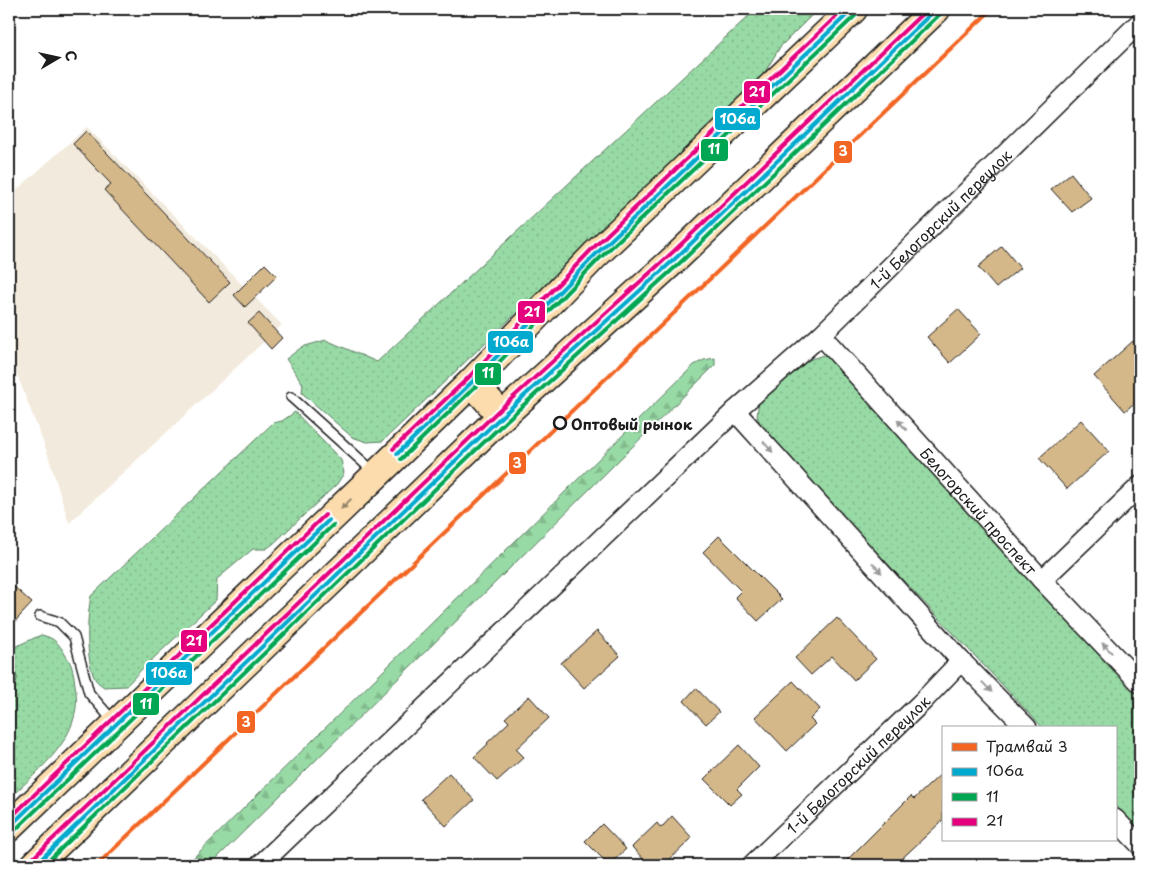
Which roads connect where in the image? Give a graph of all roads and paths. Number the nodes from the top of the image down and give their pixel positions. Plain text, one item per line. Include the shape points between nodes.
1 (853, 9) edge
2 (936, 9) edge
3 (1140, 22) edge
4 (822, 334) junction
5 (472, 382) junction
6 (291, 397) dead end
7 (735, 411) junction
8 (502, 416) junction
9 (377, 474) junction
10 (1140, 486) edge
11 (1042, 580) junction
12 (40, 616) dead end
13 (961, 661) junction
14 (1140, 683) edge
15 (116, 724) junction
16 (1024, 726) edge
17 (1116, 820) edge
18 (9, 826) edge
19 (1140, 845) edge
20 (35, 865) edge
21 (260, 865) edge
22 (752, 865) edge

1 - 5 main road via 596,255
2 - 8 main road via 678,256
3 - 4 street, 1-й Белогорский переулок
4 - 7 street, 1-й Белогорский переулок
11 -> 4 street, Белогорский проспект
5 - 8 main road
5 - 9 main road
6 - 9 lane
7 -> 13 street
7 - 21 street, 1-й Белогорский переулок
8 - 20 main road
9 -> 15 main road
10 - 11 street
14 -> 11 street, Белогорский проспект
12 - 15 lane via 59,622 74,638 88,693
13 -> 16 street
13 - 22 street, 1-й Белогорский переулок via 923,702
15 - 18 main road
17 - 19 street

